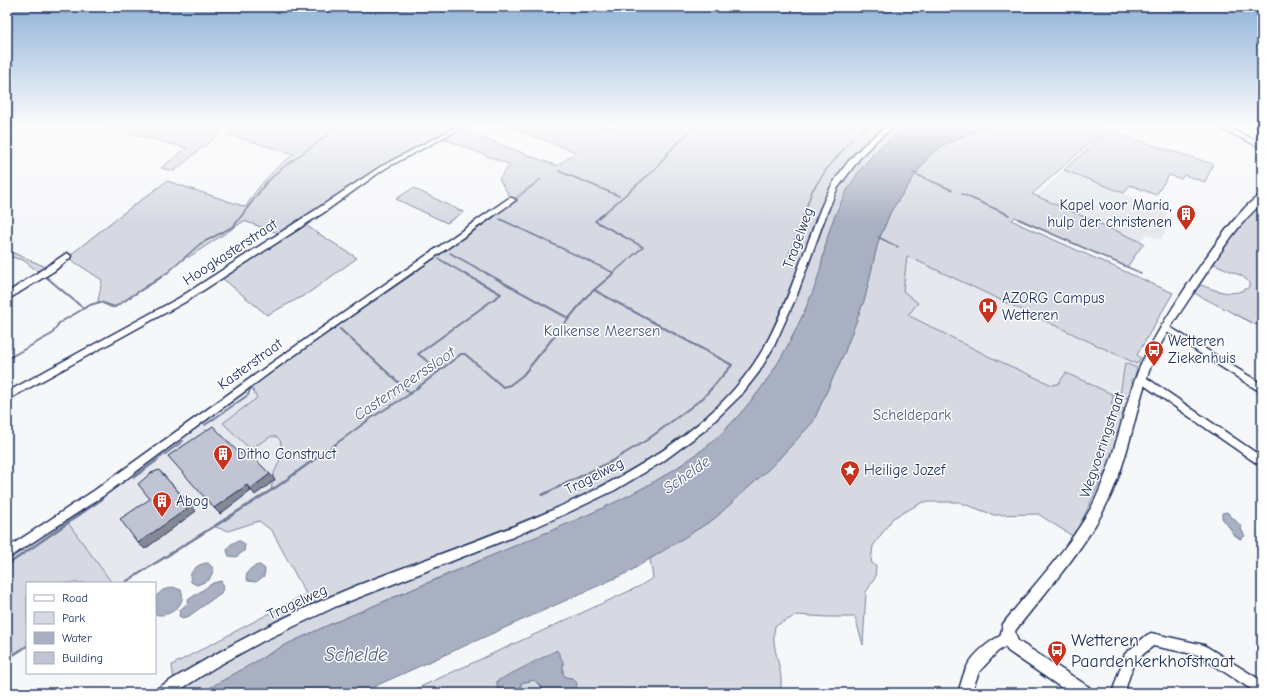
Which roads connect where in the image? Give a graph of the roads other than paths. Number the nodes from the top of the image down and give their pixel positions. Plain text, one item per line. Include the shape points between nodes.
1 (402, 158) edge
2 (855, 158) edge
3 (1262, 198) edge
4 (512, 200) dead end
5 (67, 256) dead end
6 (7, 297) edge
7 (1165, 327) junction
8 (1141, 378) junction
9 (1262, 389) edge
10 (7, 396) edge
11 (1262, 463) edge
12 (7, 554) edge
13 (1008, 638) junction
14 (1262, 688) edge
15 (163, 693) edge
16 (964, 693) edge
17 (1083, 693) edge
18 (1118, 693) edge

1 - 10 street, Hoogkasterstraat via 382,168 320,212 182,300
2 - 15 street, Tragelweg via 833,189 773,340 738,392 688,438 631,475 589,497 313,610 209,664
3 - 7 main road, Wegvoeringstraat via 1239,221
4 - 12 street, Kasterstraat via 281,360 99,493
5 - 6 street
7 - 8 main road, Wegvoeringstraat via 1156,341
7 - 9 street
8 - 11 street
8 - 13 main road, Wegvoeringstraat via 1120,452 1100,505 1090,524 1008,629
13 - 16 street via 998,642 971,672
13 - 17 main road via 1013,646
14 - 18 street via 1200,649 1151,639 1129,658

